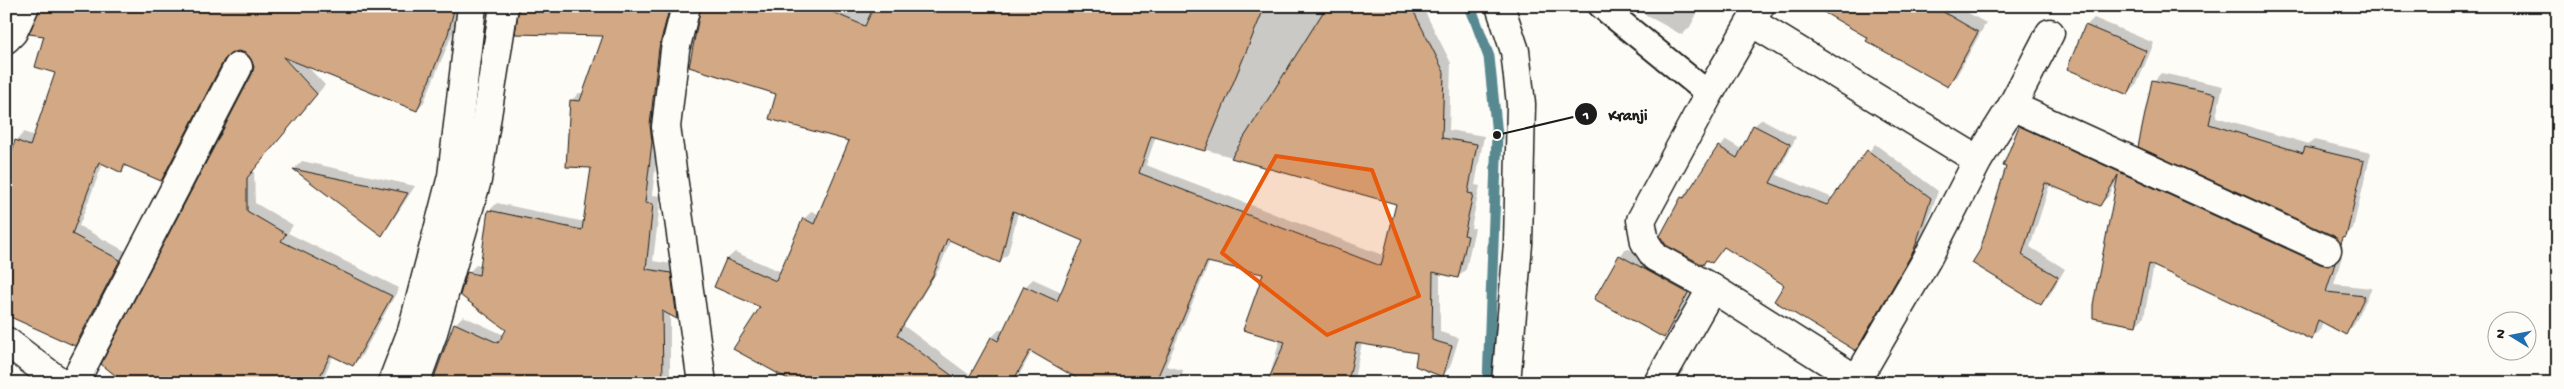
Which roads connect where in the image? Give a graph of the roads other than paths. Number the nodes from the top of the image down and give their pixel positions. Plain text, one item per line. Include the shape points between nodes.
1 (25, 6) edge
2 (472, 6) edge
3 (504, 6) edge
4 (686, 6) edge
5 (1500, 6) edge
6 (1601, 6) edge
7 (1756, 14) edge
8 (2050, 33) dead end
9 (6, 38) edge
10 (238, 67) dead end
11 (1709, 94) junction
12 (2012, 106) junction
13 (1978, 160) junction
14 (2327, 250) dead end
15 (1712, 288) junction
16 (6, 341) edge
17 (1858, 382) edge
18 (61, 383) edge
19 (74, 383) edge
20 (392, 383) edge
21 (415, 383) edge
22 (702, 383) edge
23 (1506, 383) edge
24 (1658, 383) edge

1 - 9 street via 13,32
2 - 20 street via 452,176 412,331
3 - 21 street via 477,180 432,336
4 - 22 street via 675,50 666,127
5 - 23 street via 1515,51 1521,104 1518,244
6 - 11 lane
7 - 11 street
7 - 13 street
8 - 12 street
10 - 19 street
11 - 15 street via 1641,220 1645,242 1655,257
12 - 13 street
12 - 14 street
13 - 17 street
15 - 17 street
15 - 24 street
16 - 18 street

